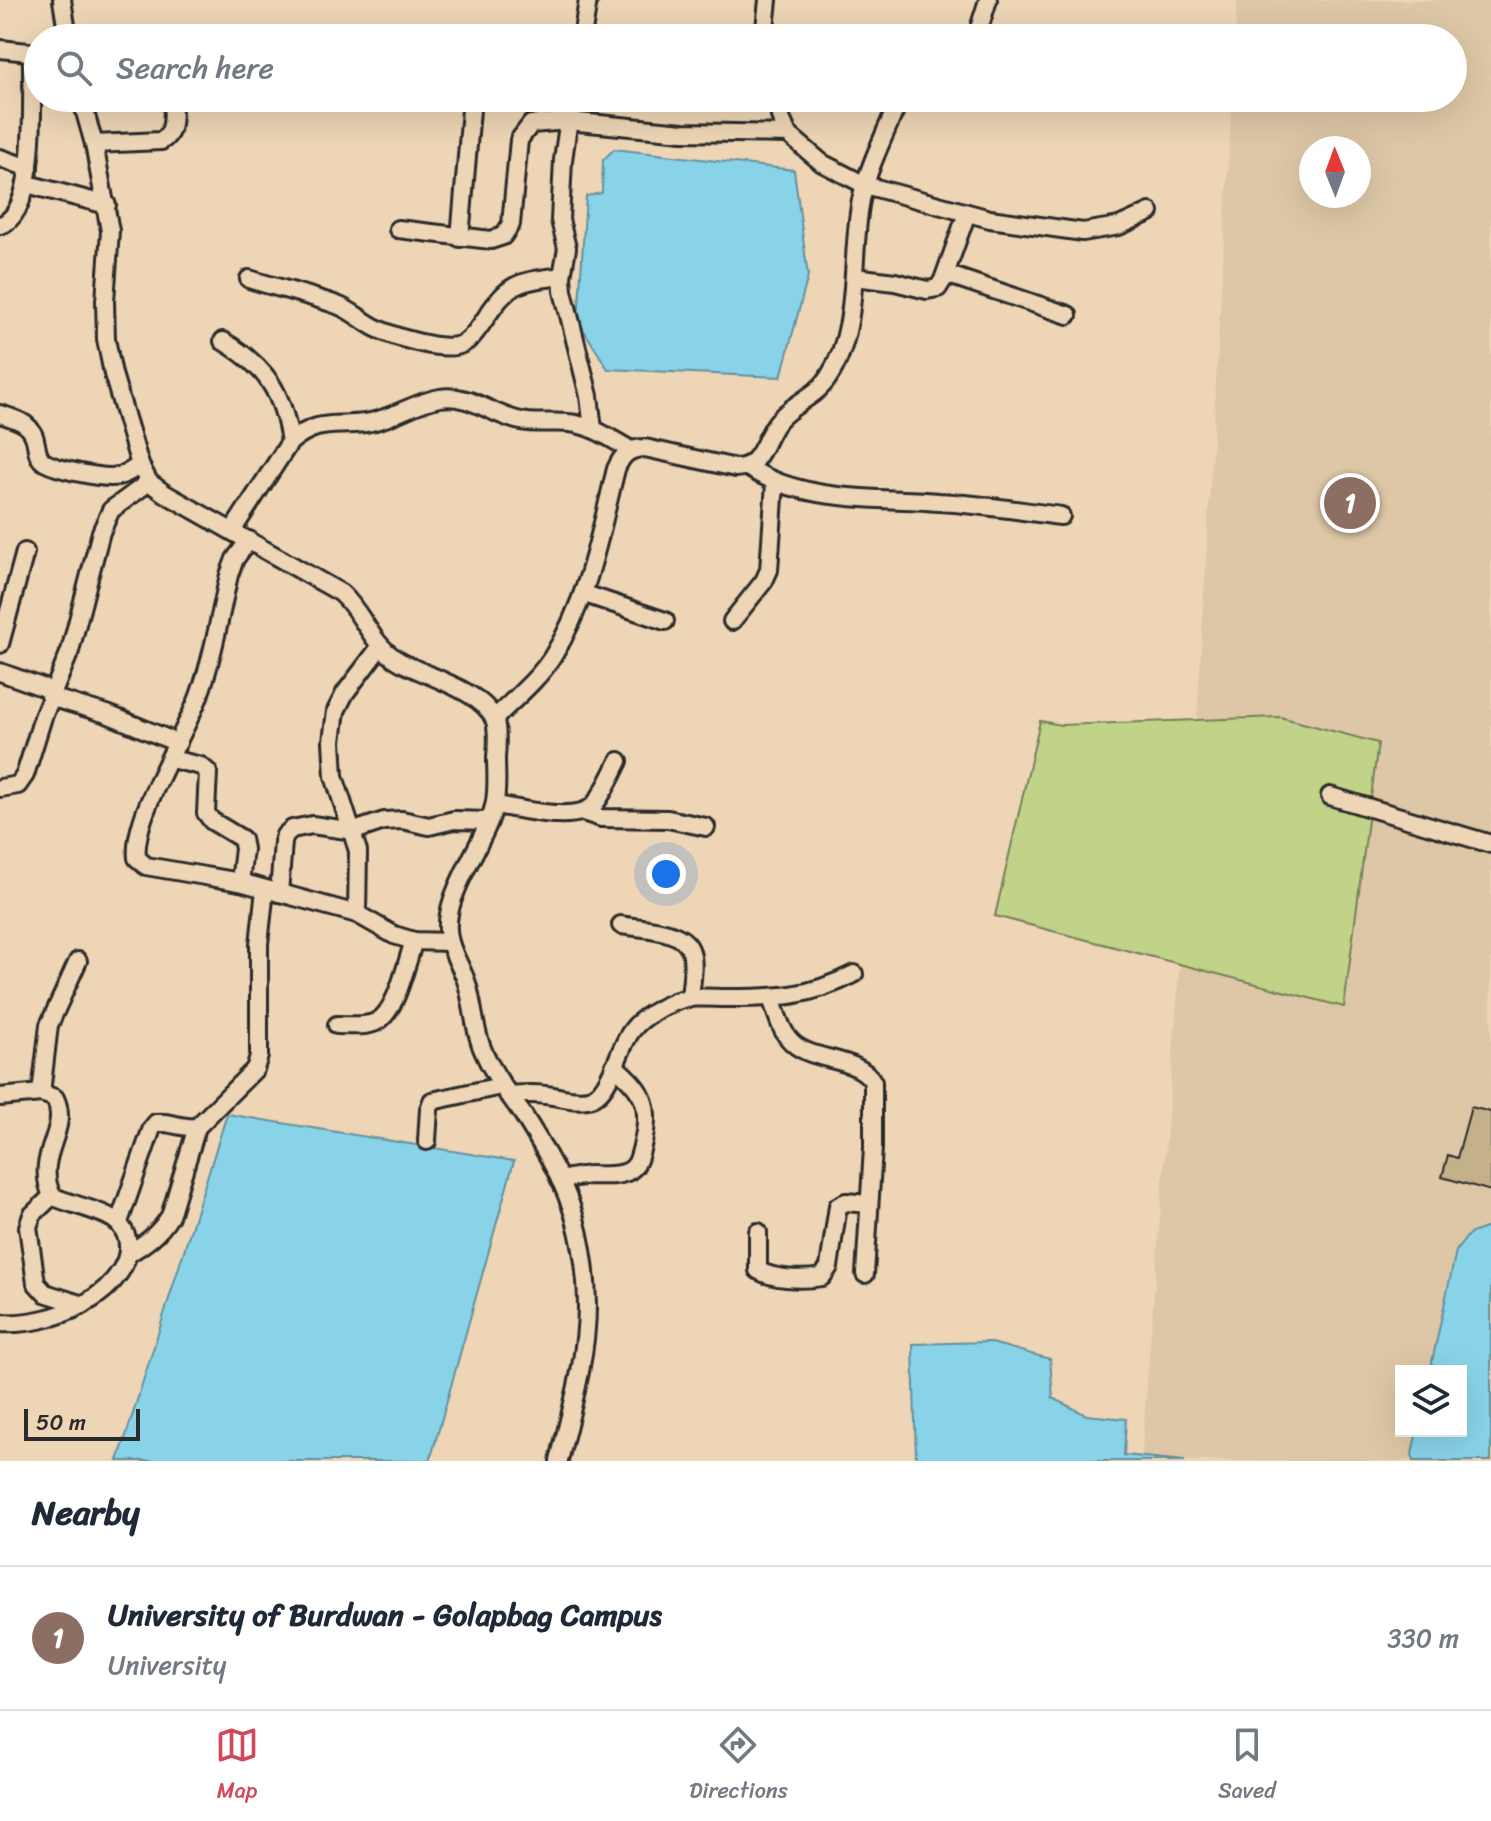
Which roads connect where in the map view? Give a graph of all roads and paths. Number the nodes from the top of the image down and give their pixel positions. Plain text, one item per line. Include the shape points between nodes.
1 (62, 0) edge
2 (588, 0) edge
3 (768, 0) edge
4 (988, 0) edge
5 (66, 24) edge
6 (584, 24) edge
7 (765, 24) edge
8 (980, 24) edge
9 (0, 49) edge
10 (24, 52) edge
11 (32, 112) edge
12 (85, 112) edge
13 (173, 112) edge
14 (471, 112) edge
15 (570, 112) edge
16 (781, 112) edge
17 (894, 112) edge
18 (568, 121) junction
19 (788, 134) junction
20 (94, 144) junction
21 (0, 158) edge
22 (28, 176) junction
23 (865, 185) junction
24 (107, 205) junction
25 (1150, 212) dead end
26 (967, 213) junction
27 (0, 225) edge
28 (398, 229) dead end
29 (460, 238) junction
30 (946, 274) junction
31 (562, 276) junction
32 (854, 277) junction
33 (249, 279) dead end
34 (1068, 315) dead end
35 (223, 341) dead end
36 (0, 414) edge
37 (593, 429) junction
38 (290, 442) junction
39 (631, 450) junction
40 (140, 465) junction
41 (747, 467) junction
42 (149, 482) junction
43 (775, 483) junction
44 (1061, 516) dead end
45 (232, 531) junction
46 (249, 540) junction
47 (25, 552) dead end
48 (585, 594) junction
49 (665, 621) dead end
50 (732, 621) dead end
51 (0, 644) edge
52 (380, 647) junction
53 (0, 672) edge
54 (51, 694) junction
55 (494, 719) junction
56 (178, 743) junction
57 (171, 759) junction
58 (619, 761) dead end
59 (0, 788) edge
60 (1330, 796) dead end
61 (583, 812) junction
62 (492, 813) junction
63 (706, 827) dead end
64 (354, 831) junction
65 (1491, 844) edge
66 (240, 882) junction
67 (272, 891) junction
68 (357, 914) junction
69 (621, 925) dead end
70 (414, 941) junction
71 (449, 942) junction
72 (78, 961) dead end
73 (854, 974) dead end
74 (690, 998) junction
75 (771, 998) junction
76 (337, 1025) dead end
77 (614, 1066) junction
78 (505, 1090) junction
79 (41, 1093) junction
80 (0, 1097) edge
81 (197, 1127) junction
82 (427, 1141) dead end
83 (560, 1180) junction
84 (52, 1196) junction
85 (869, 1204) junction
86 (119, 1222) junction
87 (758, 1232) dead end
88 (128, 1254) junction
89 (865, 1274) dead end
90 (84, 1305) junction
91 (0, 1323) edge
92 (559, 1461) edge

1 - 5 street
2 - 6 street
3 - 7 street
4 - 8 street
9 - 10 street
11 - 22 street
12 - 20 street
13 - 20 street via 172,130 161,141
14 - 29 street
15 - 18 street
16 - 19 street
17 - 23 street
18 - 19 street
18 - 29 street via 531,124 519,140 511,224 503,236
18 - 31 street via 560,220 567,255
19 - 23 street via 822,163
20 - 24 street
21 - 22 street
22 - 24 street
22 - 27 street via 14,217
23 - 26 street
23 - 32 street
24 - 40 street via 106,339
25 - 26 street via 1119,226 1083,232
26 - 30 street
28 - 29 street
30 - 32 street via 938,288 927,290
30 - 34 street
31 - 33 street via 509,288 473,337 443,347 376,328 334,304
31 - 37 street
32 - 41 street via 850,314 829,377 779,419
35 - 38 street via 277,391
36 - 40 street via 30,427 43,461 58,468 111,477
37 - 38 street via 524,422 451,397 364,424 319,424
37 - 39 street
38 - 45 street
39 - 41 street via 645,448
39 - 48 street via 616,469
40 - 42 street
41 - 43 street
42 - 45 street
42 - 54 street via 111,510 80,623
43 - 44 street via 824,494
43 - 50 street via 769,570
45 - 46 street
46 - 52 street via 341,593
46 - 56 street via 229,575 199,696
47 - 51 street
48 - 49 street
48 - 55 street via 553,656
52 - 55 street via 445,681 484,706
52 - 64 street via 336,711 334,776
53 - 54 street
54 - 56 street
54 - 59 street via 25,775 18,785
55 - 62 street
56 - 57 street
57 - 66 street via 208,772 206,813 242,839
57 - 66 street via 146,811 137,858 146,866
58 - 61 street via 594,804
60 - 65 street
61 - 62 street
61 - 63 street
62 - 64 street via 429,826 384,821
62 - 71 street via 455,893
64 - 67 street via 312,825 292,829 285,835
64 - 68 street
66 - 67 street
67 - 68 street
67 - 81 street via 259,944 255,1069
68 - 70 street
69 - 74 street via 687,942 692,954
70 - 71 street
70 - 76 street via 384,1017 373,1024
71 - 78 street via 463,968 484,1054
72 - 79 street via 49,1025
73 - 75 street via 828,987
74 - 75 street
74 - 77 street via 673,1002 634,1026
75 - 85 street via 795,1045 859,1068 873,1082
77 - 78 street via 603,1089 591,1099
77 - 83 street via 632,1080 647,1106 638,1163 614,1176
78 - 82 street via 432,1101
78 - 83 street
79 - 80 street
79 - 84 street via 55,1098 61,1111 46,1163
81 - 86 street via 156,1123
81 - 88 street via 170,1216 149,1242
83 - 92 street via 576,1226 587,1304 585,1344
84 - 86 street
84 - 90 street via 32,1215 28,1227 36,1283 45,1293
85 - 87 street via 838,1206 829,1267 822,1277 765,1275 758,1270
85 - 89 street
86 - 88 street
88 - 90 street via 114,1281
90 - 91 street via 46,1318

